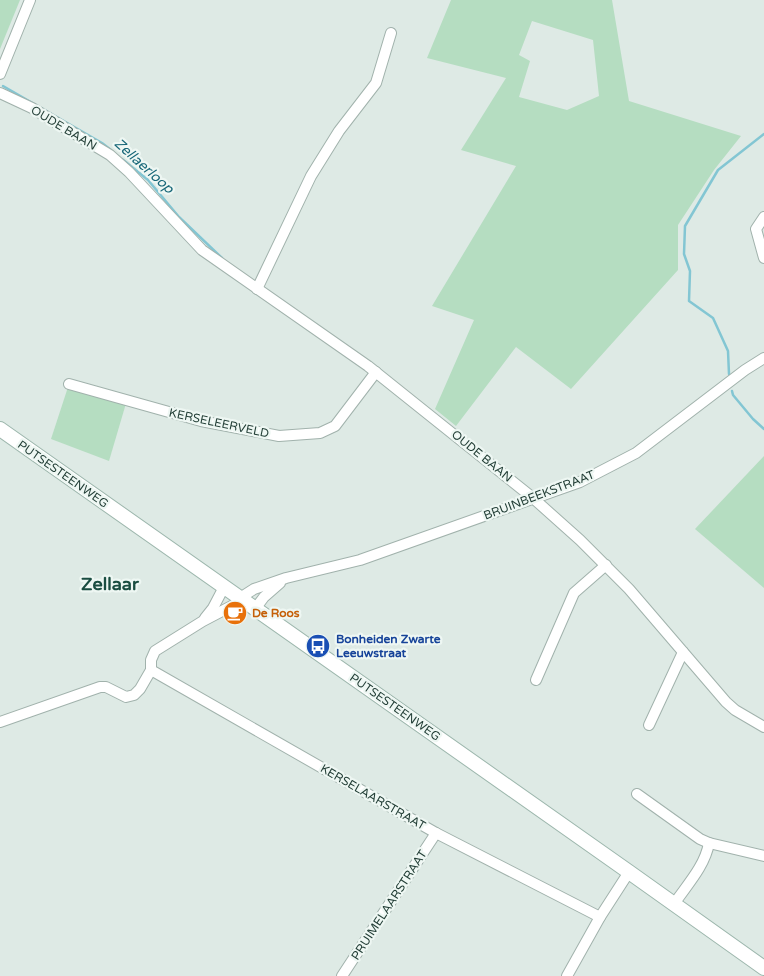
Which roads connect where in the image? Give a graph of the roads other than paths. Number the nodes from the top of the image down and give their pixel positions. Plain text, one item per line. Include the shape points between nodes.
1 (30, 0) edge
2 (391, 33) dead end
3 (0, 74) edge
4 (0, 92) edge
5 (764, 217) edge
6 (764, 258) edge
7 (257, 289) junction
8 (764, 358) edge
9 (376, 372) junction
10 (69, 384) dead end
11 (0, 430) edge
12 (533, 498) junction
13 (606, 564) junction
14 (286, 578) junction
15 (224, 587) junction
16 (241, 599) junction
17 (255, 609) junction
18 (202, 621) junction
19 (683, 652) junction
20 (151, 670) junction
21 (536, 680) dead end
22 (0, 722) edge
23 (649, 725) dead end
24 (764, 727) edge
25 (637, 794) dead end
26 (436, 833) junction
27 (709, 843) junction
28 (764, 856) edge
29 (629, 872) junction
30 (674, 904) junction
31 (600, 917) junction
32 (764, 968) edge
33 (342, 976) edge
34 (567, 976) edge

1 - 3 street
2 - 7 street via 376,83 339,131 311,176
4 - 7 street, OUDE BAAN via 110,155 202,250
5 - 6 street via 756,229
7 - 9 street, OUDE BAAN
8 - 12 street, BRUINBEEKSTRAAT via 636,453 580,482
9 - 10 street, KERSELEERVELD via 335,426 320,433 279,436 201,420
9 - 12 street, OUDE BAAN
11 - 15 main road, PUTSESTEENWEG
12 - 13 street, OUDE BAAN
12 - 14 street, BRUINBEEKSTRAAT via 360,560
13 - 19 street, OUDE BAAN
13 - 21 street via 574,594
14 - 16 street, BRUINBEEKSTRAAT via 254,589
14 - 17 street, BRUINBEEKSTRAAT
15 - 16 main road, PUTSESTEENWEG
15 - 18 street
16 - 17 main road, PUTSESTEENWEG
16 - 18 street, BRUINBEEKSTRAAT
17 - 29 main road, PUTSESTEENWEG
18 - 20 street via 156,651 151,660
19 - 23 street
19 - 24 street, OUDE BAAN via 726,702
20 - 22 street via 134,695 126,696 100,687
20 - 26 street, KERSELAARSTRAAT
25 - 27 street
26 - 31 street, KERSELAARSTRAAT
26 - 33 street, PRUIMELAARSTRAAT
27 - 28 street
27 - 30 street via 700,867
29 - 30 main road, PUTSESTEENWEG
29 - 31 street
30 - 32 main road, PUTSESTEENWEG
31 - 34 street

